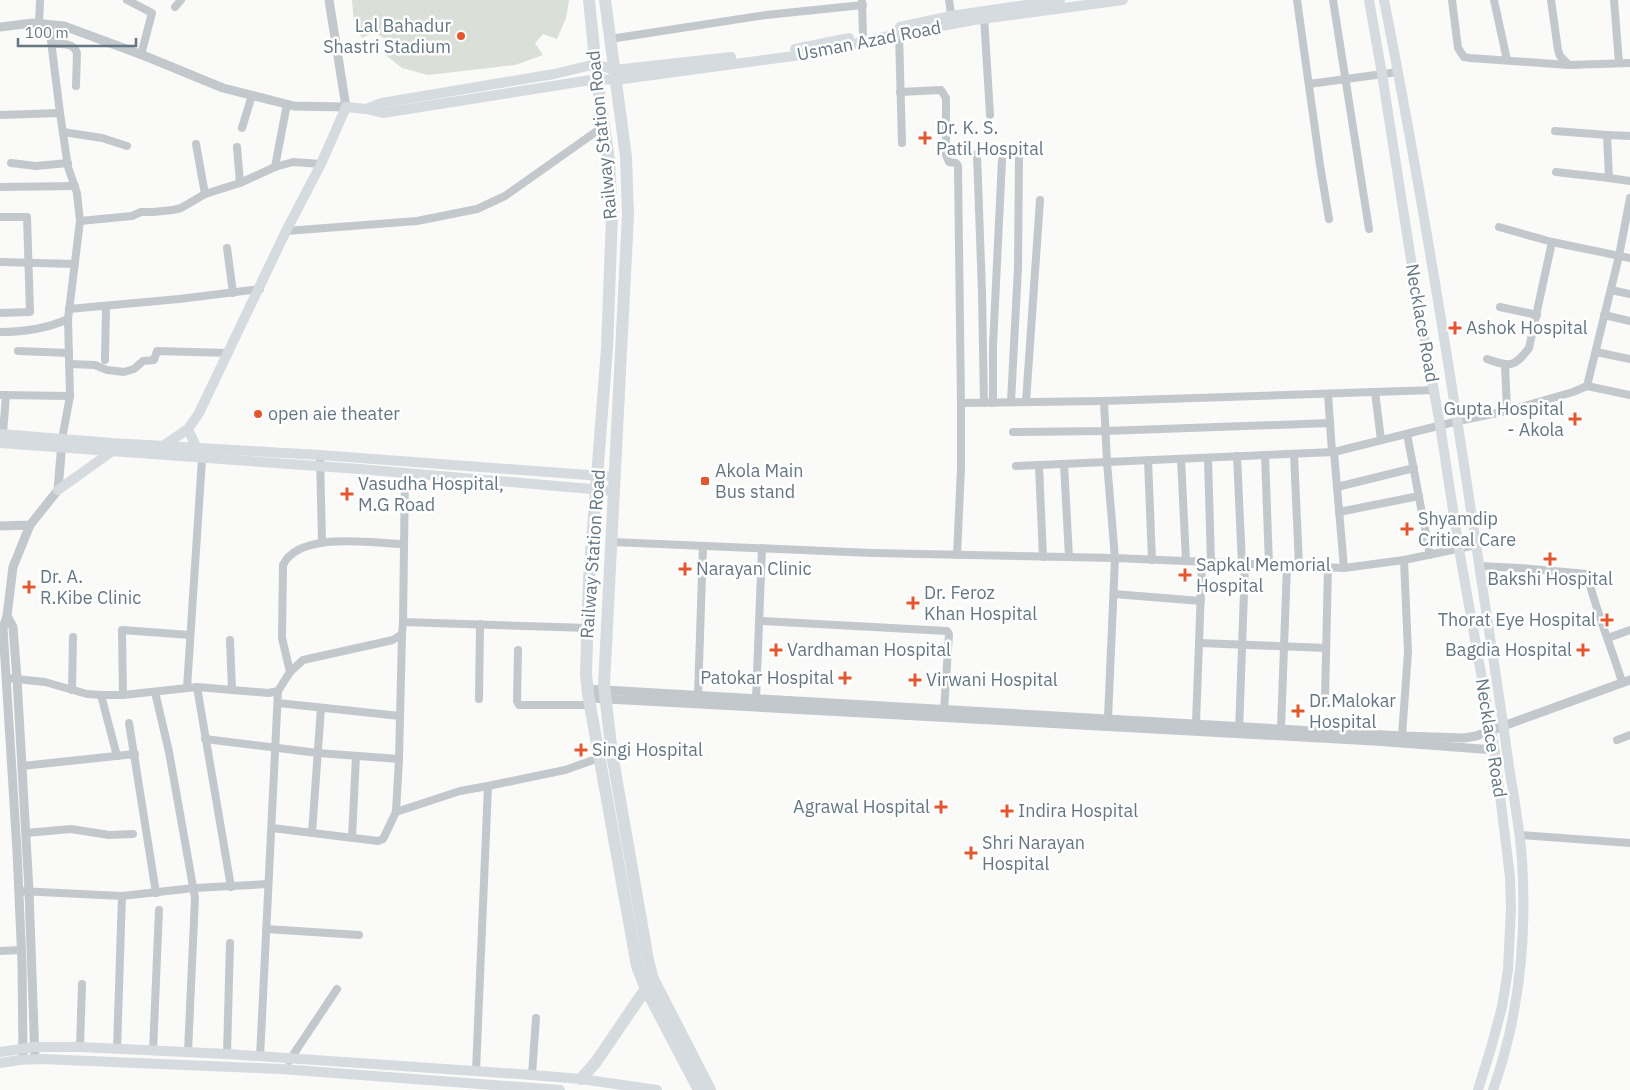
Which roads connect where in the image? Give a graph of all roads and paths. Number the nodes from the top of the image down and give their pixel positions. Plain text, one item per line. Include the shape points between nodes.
1 (40, 0) edge
2 (127, 0) edge
3 (181, 0) edge
4 (329, 0) edge
5 (588, 0) edge
6 (605, 0) edge
7 (949, 0) edge
8 (1060, 0) edge
9 (1123, 0) edge
10 (1297, 0) edge
11 (1333, 0) edge
12 (1369, 0) edge
13 (1384, 0) edge
14 (1452, 0) edge
15 (1494, 0) edge
16 (1551, 0) edge
17 (1614, 0) edge
18 (862, 2) edge
19 (175, 7) dead end
20 (984, 15) junction
21 (952, 20) junction
22 (38, 24) junction
23 (50, 25) junction
24 (0, 27) edge
25 (898, 34) junction
26 (863, 35) junction
27 (610, 39) junction
28 (52, 44) junction
29 (140, 55) junction
30 (1507, 60) junction
31 (1619, 63) junction
32 (1630, 63) edge
33 (596, 64) junction
34 (1569, 65) junction
35 (1398, 72) junction
36 (1382, 74) junction
37 (615, 75) junction
38 (597, 79) junction
39 (1344, 80) junction
40 (1309, 84) junction
41 (76, 86) dead end
42 (496, 90) junction
43 (900, 92) junction
44 (252, 95) junction
45 (287, 104) junction
46 (346, 107) junction
47 (60, 113) junction
48 (0, 115) edge
49 (990, 115) dead end
50 (604, 126) junction
51 (242, 128) dead end
52 (1555, 131) dead end
53 (63, 132) junction
54 (1607, 134) junction
55 (1630, 136) edge
56 (902, 142) dead end
57 (196, 144) dead end
58 (127, 146) dead end
59 (237, 147) dead end
60 (977, 154) dead end
61 (1019, 157) dead end
62 (1002, 160) dead end
63 (11, 163) dead end
64 (68, 163) junction
65 (321, 164) junction
66 (275, 167) junction
67 (1556, 172) dead end
68 (1609, 178) junction
69 (1630, 181) edge
70 (240, 183) junction
71 (75, 186) junction
72 (0, 187) edge
73 (205, 194) junction
74 (1630, 198) edge
75 (1040, 200) dead end
76 (0, 217) edge
77 (1329, 219) dead end
78 (80, 221) junction
79 (1499, 227) dead end
80 (1369, 229) dead end
81 (286, 231) junction
82 (1552, 242) junction
83 (227, 248) dead end
84 (1619, 256) junction
85 (1630, 258) edge
86 (0, 262) edge
87 (27, 262) junction
88 (75, 264) junction
89 (260, 289) junction
90 (1611, 290) junction
91 (233, 293) junction
92 (1630, 294) edge
93 (106, 306) junction
94 (1500, 307) dead end
95 (69, 309) junction
96 (0, 313) edge
97 (1537, 315) junction
98 (1604, 315) junction
99 (68, 319) junction
100 (1630, 321) edge
101 (0, 332) edge
102 (18, 351) dead end
103 (1596, 352) junction
104 (69, 353) junction
105 (228, 353) junction
106 (1487, 359) dead end
107 (105, 360) dead end
108 (1630, 360) edge
109 (69, 364) junction
110 (1504, 365) junction
111 (1587, 386) junction
112 (1434, 390) junction
113 (1375, 392) junction
114 (1328, 394) junction
115 (3, 395) edge
116 (1630, 395) edge
117 (70, 396) junction
118 (1104, 401) junction
119 (1011, 402) junction
120 (1026, 402) junction
121 (960, 403) junction
122 (984, 403) junction
123 (993, 403) junction
124 (1507, 411) junction
125 (1458, 421) junction
126 (1330, 423) junction
127 (1440, 425) junction
128 (188, 429) junction
129 (1106, 431) junction
130 (1013, 432) dead end
131 (1407, 434) junction
132 (1, 437) edge
133 (1381, 440) junction
134 (62, 444) junction
135 (162, 447) junction
136 (197, 449) junction
137 (112, 452) junction
138 (1333, 452) junction
139 (151, 454) junction
140 (1294, 454) junction
141 (320, 455) junction
142 (1265, 455) junction
143 (1237, 456) junction
144 (1208, 458) junction
145 (202, 459) junction
146 (1181, 459) junction
147 (1148, 460) junction
148 (1107, 462) junction
149 (1064, 464) junction
150 (1038, 465) junction
151 (1016, 466) dead end
152 (320, 467) junction
153 (1414, 468) junction
154 (405, 473) junction
155 (597, 476) junction
156 (615, 477) junction
157 (1337, 487) junction
158 (58, 490) junction
159 (596, 490) junction
160 (614, 491) junction
161 (1419, 496) junction
162 (1339, 512) junction
163 (30, 525) junction
164 (0, 526) edge
165 (322, 542) junction
166 (612, 542) junction
167 (403, 544) junction
168 (1476, 545) junction
169 (702, 546) junction
170 (762, 548) junction
171 (1459, 549) junction
172 (957, 555) junction
173 (1430, 555) junction
174 (1043, 557) junction
175 (1069, 557) junction
176 (1116, 558) junction
177 (1152, 560) junction
178 (1404, 560) junction
179 (1186, 562) junction
180 (1202, 562) junction
181 (1211, 563) junction
182 (1244, 564) junction
183 (1269, 565) junction
184 (1288, 565) junction
185 (1299, 566) junction
186 (1479, 566) junction
187 (1328, 567) junction
188 (1344, 568) junction
189 (1114, 594) junction
190 (1200, 601) junction
191 (7, 616) junction
192 (760, 621) junction
193 (404, 622) junction
194 (480, 624) junction
195 (588, 628) junction
196 (1630, 630) edge
197 (402, 634) junction
198 (190, 635) junction
199 (73, 637) dead end
200 (1608, 638) junction
201 (230, 640) dead end
202 (1199, 643) junction
203 (1242, 644) junction
204 (1284, 646) junction
205 (1326, 648) junction
206 (518, 650) dead end
207 (3, 655) edge
208 (290, 672) junction
209 (12, 678) junction
210 (1626, 681) edge
211 (197, 687) junction
212 (187, 688) junction
213 (72, 690) junction
214 (232, 690) junction
215 (278, 691) junction
216 (155, 692) junction
217 (605, 694) junction
218 (101, 695) junction
219 (123, 695) junction
220 (698, 695) junction
221 (589, 697) junction
222 (1325, 698) dead end
223 (479, 699) dead end
224 (756, 699) junction
225 (278, 703) junction
226 (321, 708) junction
227 (944, 710) junction
228 (400, 716) junction
229 (1108, 718) junction
230 (130, 722) dead end
231 (1196, 724) junction
232 (1504, 726) junction
233 (1281, 728) junction
234 (1239, 730) junction
235 (1491, 730) junction
236 (10, 731) junction
237 (20, 731) junction
238 (1630, 735) edge
239 (1402, 736) junction
240 (205, 739) junction
241 (1616, 740) dead end
242 (276, 747) junction
243 (1494, 750) junction
244 (318, 753) junction
245 (135, 754) junction
246 (117, 756) junction
247 (356, 756) junction
248 (599, 758) junction
249 (399, 759) junction
250 (22, 766) junction
251 (488, 786) junction
252 (396, 812) junction
253 (272, 828) junction
254 (26, 833) junction
255 (312, 833) junction
256 (133, 834) dead end
257 (1519, 836) junction
258 (352, 838) junction
259 (1630, 843) edge
260 (1521, 851) junction
261 (1507, 852) junction
262 (268, 884) junction
263 (231, 887) junction
264 (194, 888) junction
265 (19, 891) junction
266 (29, 891) junction
267 (156, 893) junction
268 (122, 896) junction
269 (159, 910) dead end
270 (266, 929) junction
271 (359, 935) dead end
272 (230, 943) dead end
273 (21, 950) junction
274 (0, 951) edge
275 (1508, 970) junction
276 (1520, 970) junction
277 (82, 984) dead end
278 (650, 984) junction
279 (337, 989) dead end
280 (536, 1018) dead end
281 (34, 1047) junction
282 (80, 1047) junction
283 (22, 1048) junction
284 (117, 1049) junction
285 (153, 1051) junction
286 (0, 1052) edge
287 (188, 1052) junction
288 (227, 1054) junction
289 (260, 1056) junction
290 (35, 1059) junction
291 (290, 1059) junction
292 (24, 1060) junction
293 (0, 1063) edge
294 (285, 1070) junction
295 (476, 1071) junction
296 (532, 1075) junction
297 (581, 1080) junction
298 (560, 1090) edge
299 (657, 1090) edge
300 (699, 1090) edge
301 (710, 1090) edge
302 (1478, 1090) edge
303 (1493, 1090) edge

1 - 22 street
2 - 29 street via 152,13
3 - 19 street
4 - 46 street
5 - 33 highway, Railway Station Road
6 - 27 highway, Railway Station Road
7 - 21 street
8 - 20 main road, Usman Azad Road
9 - 20 main road, Usman Azad Road
10 - 40 street
11 - 39 street
12 - 36 main road, Necklace Road
13 - 35 main road, Necklace Road
14 - 30 street via 1460,53 1470,58
15 - 30 street
16 - 34 street via 1558,50
17 - 31 street
18 - 26 street
18 - 27 street
20 - 21 main road, Usman Azad Road
20 - 49 street
21 - 25 main road, Usman Azad Road
21 - 26 main road, Usman Azad Road
22 - 23 street
22 - 24 street
23 - 28 street
23 - 29 street via 64,26
25 - 37 main road, Usman Azad Road via 808,54
25 - 43 street
26 - 37 main road, Usman Azad Road via 805,48
27 - 37 highway, Railway Station Road
28 - 41 street via 70,45 76,49
28 - 47 street
29 - 44 street via 223,88
30 - 34 street
31 - 32 street
31 - 34 street
33 - 37 main road
33 - 38 highway, Railway Station Road
33 - 42 main road
35 - 36 street
35 - 125 main road, Necklace Road
36 - 39 street
36 - 112 main road, Necklace Road
37 - 38 main road
37 - 156 highway, Railway Station Road via 626,158 628,215
38 - 42 main road
38 - 50 highway, Railway Station Road
39 - 40 street
39 - 80 street
40 - 77 street
42 - 46 main road via 384,113
43 - 56 street
43 - 121 street via 941,90 946,98 946,155 949,162 958,166
44 - 45 street
44 - 51 street
45 - 46 street
45 - 66 street
46 - 65 main road
47 - 48 street
47 - 53 street
50 - 81 street via 505,196 477,210 417,221
50 - 155 highway, Railway Station Road via 612,216
52 - 54 street
53 - 58 street
53 - 64 street
54 - 55 street
54 - 68 street
57 - 73 street
59 - 70 street
60 - 122 street
61 - 119 street via 1018,266
62 - 123 street
63 - 64 street via 36,166
64 - 71 street
65 - 66 street via 293,162
65 - 81 main road
66 - 70 street
67 - 68 street
68 - 69 street
70 - 73 street
71 - 72 street
71 - 78 street
73 - 78 street via 173,210
74 - 84 street
75 - 120 street
76 - 87 street via 27,217
78 - 88 street
79 - 82 street
81 - 89 main road
82 - 84 street
82 - 97 street
83 - 91 street
84 - 85 street
84 - 90 street
86 - 87 street
87 - 88 street
87 - 96 street via 30,312
88 - 95 street
89 - 91 street
89 - 105 main road
90 - 92 street
90 - 98 street
91 - 93 street
93 - 95 street
93 - 107 street
94 - 97 street
95 - 99 street
97 - 110 street via 1529,348 1519,362
98 - 100 street
98 - 103 street
99 - 101 street via 27,332
99 - 104 street
102 - 104 street
103 - 108 street
103 - 111 street
104 - 109 street
105 - 109 street via 157,351 154,360 139,363 134,369 124,372 94,365
105 - 128 main road via 199,414
106 - 110 street
109 - 117 street
110 - 124 street
111 - 116 street
111 - 124 street
112 - 113 street
112 - 127 main road, Necklace Road
113 - 114 street
113 - 133 street
114 - 118 street
114 - 126 street
115 - 117 street
115 - 132 street
117 - 134 street
118 - 120 street
118 - 129 street
119 - 120 street
119 - 123 street
121 - 122 street
121 - 172 street
122 - 123 street
124 - 125 street
125 - 127 street
125 - 168 main road, Necklace Road
126 - 129 street
126 - 138 street
127 - 131 street
127 - 171 main road, Necklace Road
128 - 135 main road
128 - 136 main road
129 - 130 street
129 - 148 street
131 - 133 street
131 - 153 street
132 - 134 main road
133 - 138 street
134 - 135 main road
134 - 137 main road
134 - 158 street
135 - 136 main road
135 - 139 main road
136 - 141 main road
136 - 145 main road
137 - 139 main road
137 - 158 main road
138 - 140 street
138 - 157 street
139 - 145 main road
140 - 142 street
140 - 185 street
141 - 152 street
141 - 155 main road
142 - 143 street
142 - 183 street
143 - 144 street
143 - 182 street
144 - 146 street
144 - 181 street
145 - 152 main road
145 - 198 street
146 - 147 street
146 - 179 street
147 - 148 street
147 - 177 street
148 - 149 street
148 - 176 street
149 - 150 street
149 - 175 street
150 - 151 street
150 - 174 street
152 - 154 main road
152 - 165 street
153 - 157 street
153 - 161 street
154 - 159 main road
154 - 167 street
155 - 156 main road
155 - 159 highway, Railway Station Road
156 - 160 highway, Railway Station Road
157 - 162 street
158 - 163 street
159 - 160 main road
159 - 195 highway, Railway Station Road
160 - 166 highway, Railway Station Road
161 - 162 street
161 - 173 street
162 - 188 street
163 - 164 street
163 - 191 street via 13,567
165 - 167 street
165 - 208 street via 305,546 282,565 282,638
166 - 169 street
166 - 217 highway, Railway Station Road
167 - 193 street
168 - 171 street
168 - 186 main road, Necklace Road
169 - 170 street
169 - 220 street
170 - 172 street
170 - 192 street
171 - 173 street
171 - 235 main road, Necklace Road
172 - 174 street
173 - 178 street
174 - 175 street
175 - 176 street
176 - 177 street
176 - 189 street
177 - 179 street
178 - 188 street
178 - 239 street via 1408,652
179 - 180 street
180 - 181 street
180 - 190 street
181 - 182 street
182 - 183 street
182 - 203 street
183 - 184 street
184 - 185 street
184 - 204 street
185 - 187 street
186 - 200 street via 1587,574
186 - 232 main road, Necklace Road
187 - 188 street
187 - 205 street
189 - 190 street
189 - 229 street
190 - 202 street
191 - 207 street
191 - 209 street via 13,627
192 - 224 street
192 - 227 street via 947,630
193 - 194 street
193 - 197 street
194 - 195 street
194 - 223 street
195 - 221 highway, Railway Station Road via 586,673
196 - 200 street
197 - 208 street via 393,640 303,660
197 - 228 street
198 - 212 street
198 - 219 street via 122,630
199 - 213 street
200 - 210 street
201 - 214 street
202 - 203 street
202 - 231 street
203 - 204 street
203 - 234 street
204 - 205 street
204 - 233 street
205 - 222 street
206 - 221 street via 519,704
207 - 209 street
208 - 215 street
209 - 213 street via 45,682
209 - 236 street
209 - 237 street
210 - 232 street
211 - 212 street
211 - 214 street
211 - 240 street
212 - 216 street
213 - 218 street
214 - 215 street
215 - 225 street
216 - 219 street
216 - 264 street
217 - 220 street
217 - 221 street
217 - 234 street
217 - 278 highway, Railway Station Road
218 - 219 street
218 - 246 street
220 - 224 street
221 - 248 highway, Railway Station Road
224 - 227 street
225 - 226 street
225 - 242 street
226 - 228 street
226 - 244 street
227 - 229 street
228 - 249 street
229 - 231 street
230 - 245 street
231 - 234 street
232 - 235 street
232 - 257 main road, Necklace Road
233 - 234 street
233 - 239 street
234 - 243 street
235 - 239 street via 1464,738
235 - 243 main road, Necklace Road
236 - 237 street
236 - 265 street
237 - 250 street
238 - 241 street
240 - 242 street
240 - 263 street
242 - 244 street
242 - 253 street
243 - 261 main road, Necklace Road
244 - 247 street
244 - 255 street
245 - 246 street
245 - 267 street
246 - 250 street
247 - 249 street
247 - 258 street
248 - 251 street via 565,770
248 - 278 highway, Railway Station Road via 637,966
249 - 252 street
250 - 254 street
251 - 252 street via 460,791
251 - 295 street
252 - 258 street via 382,840
253 - 255 street
253 - 262 street
254 - 256 street via 71,829 104,835
254 - 266 street
255 - 258 street
257 - 259 street
257 - 260 main road, Necklace Road
260 - 261 main road
260 - 276 main road, Necklace Road via 1524,914
261 - 275 main road, Necklace Road via 1511,908
262 - 263 street
262 - 270 street
263 - 264 street
264 - 267 street
264 - 287 street
265 - 266 street
265 - 273 street
266 - 268 street
266 - 281 street
267 - 268 street
268 - 284 street
269 - 285 street
270 - 271 street
270 - 289 street
272 - 288 street
273 - 274 street
273 - 283 street
275 - 276 main road
275 - 302 main road, Necklace Road via 1496,1032
276 - 303 main road, Necklace Road via 1510,1030
277 - 282 street
278 - 297 highway
278 - 300 highway, Railway Station Road
278 - 301 highway, Railway Station Road
279 - 291 street
280 - 296 street
281 - 282 main road
281 - 283 main road
281 - 290 street
282 - 284 main road
283 - 286 main road
283 - 292 street
284 - 285 main road
285 - 287 main road
287 - 288 main road
288 - 289 main road
289 - 291 main road
290 - 292 main road
290 - 294 main road
291 - 294 street
291 - 295 main road
292 - 293 main road
294 - 298 main road
295 - 296 main road
296 - 297 main road
297 - 299 main road

